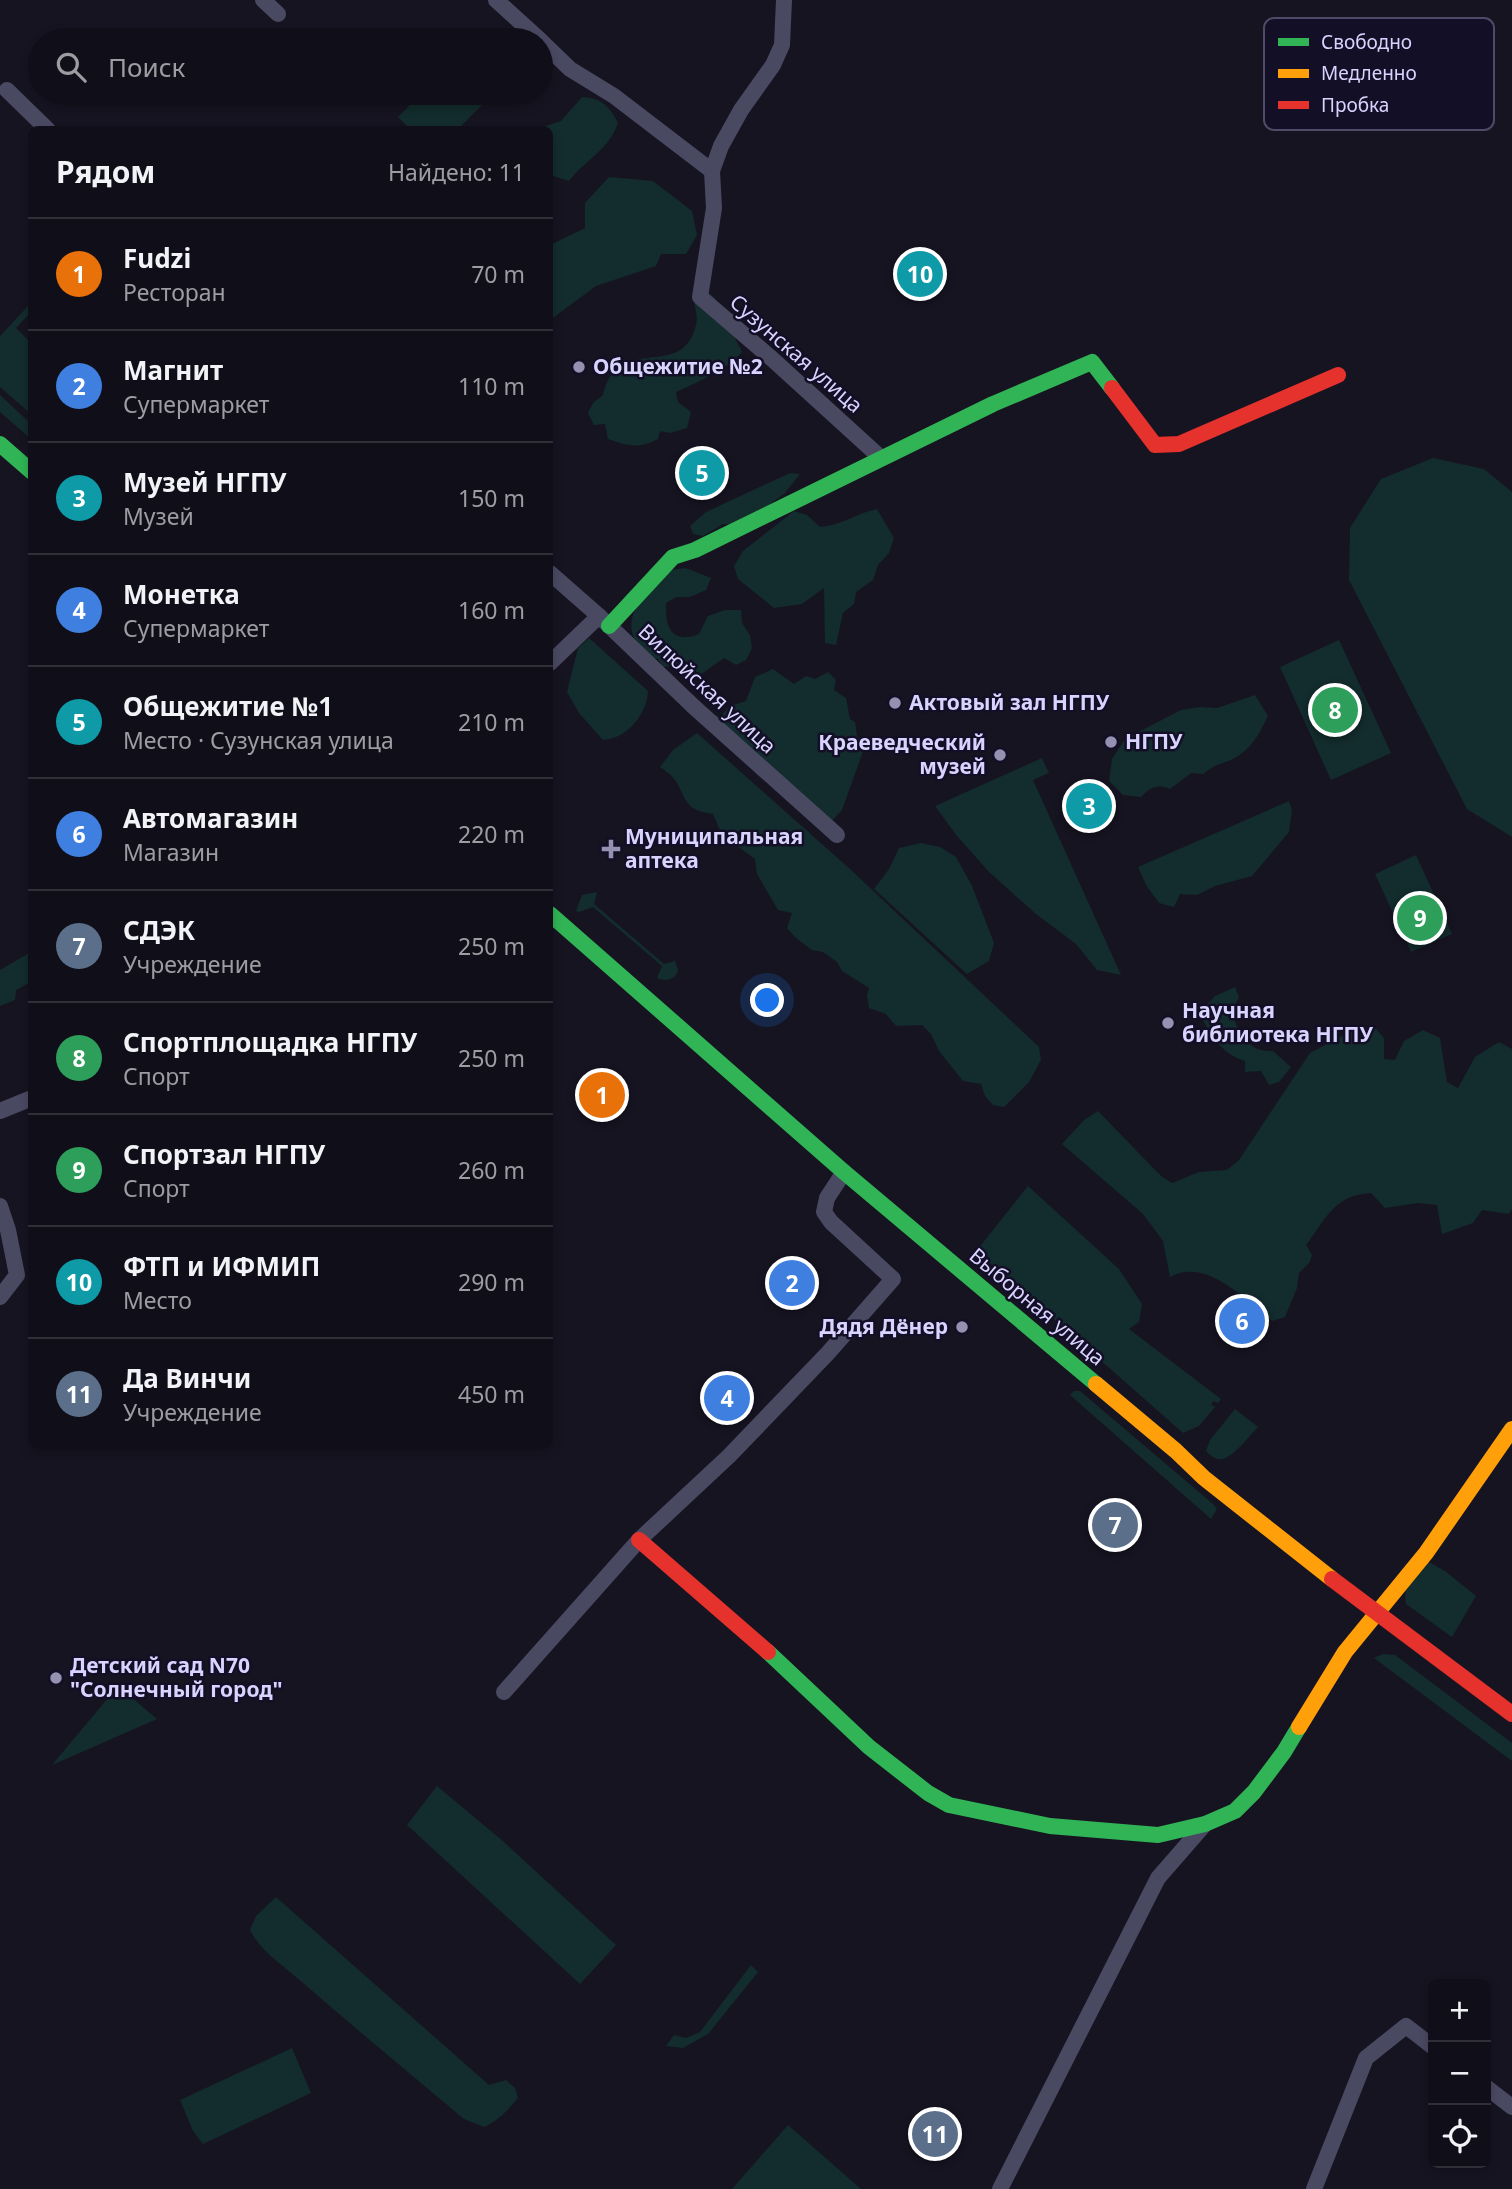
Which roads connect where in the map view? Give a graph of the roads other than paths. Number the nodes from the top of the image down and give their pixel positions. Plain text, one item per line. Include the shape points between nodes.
1 (263, 0) edge
2 (496, 0) edge
3 (784, 0) edge
4 (278, 14) dead end
5 (526, 28) edge
6 (553, 53) edge
7 (7, 90) dead end
8 (44, 126) edge
9 (712, 171) junction
10 (1338, 374) dead end
11 (0, 443) edge
12 (881, 458) junction
13 (28, 468) edge
14 (553, 576) edge
15 (604, 621) junction
16 (553, 661) edge
17 (837, 835) dead end
18 (553, 917) edge
19 (28, 1100) edge
20 (0, 1111) edge
21 (844, 1172) junction
22 (0, 1206) edge
23 (0, 1297) edge
24 (1512, 1429) edge
25 (639, 1540) junction
26 (1377, 1612) junction
27 (504, 1692) dead end
28 (1512, 1714) edge
29 (1205, 1824) junction
30 (1428, 2043) edge
31 (1491, 2091) edge
32 (1512, 2107) edge
33 (1000, 2189) edge
34 (1314, 2189) edge

1 - 4 street
2 - 5 street
3 - 9 street, Сузунская улица via 782,45 721,146
6 - 9 street
7 - 8 street
9 - 12 street, Сузунская улица via 714,208 699,297
10 - 12 street via 1179,444 1155,445 1093,362
11 - 13 street
12 - 15 street via 673,557
14 - 15 street, Вилюйская улица
15 - 16 street
15 - 17 street, Вилюйская улица
18 - 21 street, Выборная улица
19 - 20 street
21 - 25 street via 827,1198 824,1212 893,1279 729,1455
21 - 26 street, Выборная улица via 1204,1478
22 - 23 street via 17,1275
24 - 26 street via 1426,1553
25 - 27 street
25 - 29 street via 885,1760 949,1805 1050,1826 1132,1834 1158,1835
26 - 28 street, Выборная улица
26 - 29 street via 1345,1652 1254,1792 1235,1811
29 - 33 street via 1158,1878
30 - 34 street via 1406,2026 1366,2058
31 - 32 street

